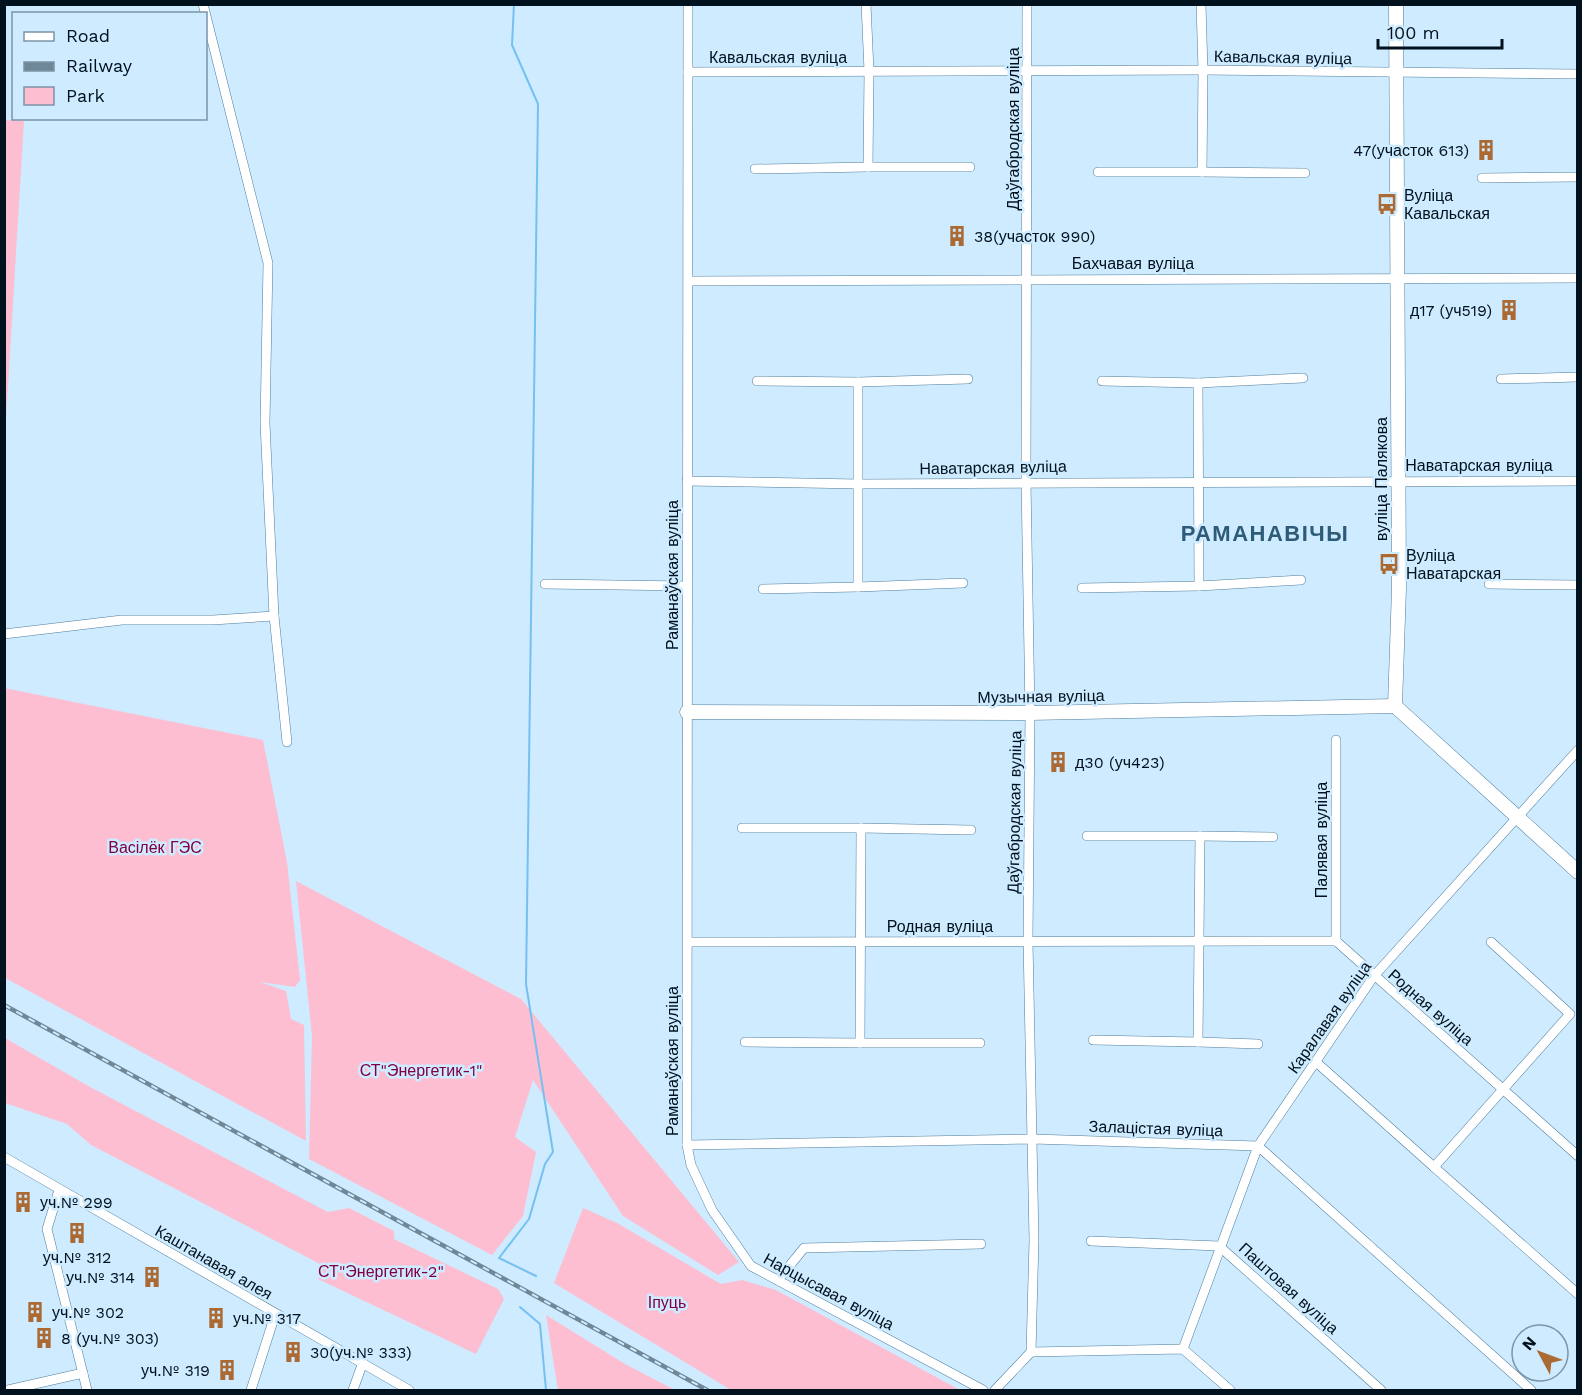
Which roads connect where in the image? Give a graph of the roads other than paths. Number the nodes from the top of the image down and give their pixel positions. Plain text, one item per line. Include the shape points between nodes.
1 (687, 4) edge
2 (866, 4) edge
3 (1028, 4) edge
4 (1200, 4) edge
5 (1396, 4) edge
6 (207, 16) edge
7 (1029, 70) junction
8 (1203, 70) junction
9 (869, 71) junction
10 (688, 72) junction
11 (1396, 73) junction
12 (1578, 74) edge
13 (867, 167) junction
14 (970, 167) dead end
15 (755, 169) dead end
16 (1098, 172) dead end
17 (1202, 172) junction
18 (1305, 173) dead end
19 (1578, 177) edge
20 (1482, 178) dead end
21 (1396, 277) junction
22 (1578, 278) edge
23 (1027, 279) junction
24 (689, 281) junction
25 (1303, 378) dead end
26 (1578, 378) edge
27 (968, 379) dead end
28 (1501, 379) dead end
29 (757, 381) dead end
30 (1102, 381) dead end
31 (858, 382) junction
32 (1198, 383) junction
33 (1398, 480) junction
34 (687, 481) junction
35 (1026, 481) junction
36 (1200, 481) junction
37 (1578, 481) edge
38 (859, 484) junction
39 (1300, 580) dead end
40 (963, 583) dead end
41 (546, 584) dead end
42 (1489, 584) dead end
43 (1578, 585) edge
44 (686, 586) junction
45 (1200, 586) junction
46 (858, 587) junction
47 (1082, 588) dead end
48 (763, 590) dead end
49 (274, 616) junction
50 (4, 634) edge
51 (1395, 706) junction
52 (687, 712) junction
53 (1030, 713) junction
54 (1336, 740) dead end
55 (286, 742) dead end
56 (1578, 750) edge
57 (1518, 819) junction
58 (742, 828) dead end
59 (861, 828) junction
60 (971, 830) dead end
61 (1087, 836) dead end
62 (1200, 836) junction
63 (1273, 837) dead end
64 (1578, 872) edge
65 (1200, 939) junction
66 (1028, 940) junction
67 (859, 941) junction
68 (1336, 941) junction
69 (688, 942) junction
70 (1491, 942) dead end
71 (1374, 976) junction
72 (1574, 1017) edge
73 (1093, 1040) dead end
74 (745, 1042) dead end
75 (1198, 1042) junction
76 (860, 1043) junction
77 (980, 1043) dead end
78 (1258, 1044) dead end
79 (1316, 1062) junction
80 (1502, 1088) junction
81 (1033, 1139) junction
82 (687, 1145) junction
83 (1258, 1146) junction
84 (1578, 1156) edge
85 (4, 1157) edge
86 (1434, 1167) junction
87 (59, 1190) junction
88 (1091, 1241) dead end
89 (981, 1244) dead end
90 (1219, 1246) junction
91 (778, 1280) junction
92 (1578, 1294) edge
93 (275, 1315) junction
94 (1182, 1349) junction
95 (1031, 1352) junction
96 (363, 1362) junction
97 (83, 1373) junction
98 (8, 1390) edge
99 (87, 1390) edge
100 (251, 1390) edge
101 (352, 1390) edge
102 (409, 1390) edge
103 (983, 1390) edge
104 (995, 1390) edge
105 (1230, 1390) edge
106 (1381, 1390) edge
107 (1531, 1390) edge

1 - 10 street, Раманаўская вуліца
2 - 9 street, Кавальская вуліца
3 - 7 street, Даўгабродская вуліца
4 - 8 street, Кавальская вуліца
5 - 11 street, вуліца Палякова
6 - 49 street via 268,263 265,423
7 - 8 street, Кавальская вуліца
7 - 9 street, Кавальская вуліца
7 - 23 street, Даўгабродская вуліца
8 - 11 street, Кавальская вуліца
8 - 17 street, Кавальская вуліца
9 - 10 street, Кавальская вуліца
9 - 13 street, Кавальская вуліца
10 - 24 street, Раманаўская вуліца
11 - 12 street, Кавальская вуліца
11 - 21 street, вуліца Палякова
13 - 14 street
13 - 15 street
16 - 17 street
17 - 18 street
19 - 20 street
21 - 22 street, Бахчавая вуліца
21 - 23 street, Бахчавая вуліца
21 - 33 street, вуліца Палякова
23 - 24 street, Бахчавая вуліца
23 - 35 street, Даўгабродская вуліца
24 - 34 street, Раманаўская вуліца
25 - 32 street
26 - 28 street
27 - 31 street
29 - 31 street
30 - 32 street
31 - 38 street
32 - 36 street
33 - 36 street, Наватарская вуліца
33 - 37 street, Наватарская вуліца
33 - 51 street, вуліца Палякова
34 - 38 street, Наватарская вуліца
34 - 44 street, Раманаўская вуліца
35 - 36 street, Наватарская вуліца
35 - 38 street, Наватарская вуліца
35 - 53 street, Даўгабродская вуліца
36 - 45 street
38 - 46 street
39 - 45 street
40 - 46 street
41 - 44 street
42 - 43 street
44 - 52 street, Раманаўская вуліца
45 - 47 street
46 - 48 street
49 - 50 street via 122,620
49 - 55 street
51 - 53 street, Музычная вуліца
51 - 57 street
52 - 53 street, Музычная вуліца
52 - 69 street, Раманаўская вуліца
53 - 66 street, Даўгабродская вуліца
54 - 68 street, Палявая вуліца
56 - 57 street, Каралавая вуліца
57 - 64 street
57 - 71 street, Каралавая вуліца
58 - 59 street
59 - 60 street
59 - 67 street
61 - 62 street
62 - 63 street
62 - 65 street
65 - 66 street, Родная вуліца
65 - 68 street, Родная вуліца
65 - 75 street
66 - 67 street, Родная вуліца
66 - 81 street, Даўгабродская вуліца
67 - 69 street, Родная вуліца
67 - 76 street
68 - 71 street, Родная вуліца
69 - 82 street, Раманаўская вуліца
70 - 72 street
71 - 79 street, Каралавая вуліца
71 - 80 street, Родная вуліца
72 - 80 street
73 - 75 street
74 - 76 street
75 - 78 street
76 - 77 street
79 - 83 street, Каралавая вуліца
79 - 86 street
80 - 84 street, Родная вуліца
80 - 86 street
81 - 82 street, Залацістая вуліца
81 - 83 street, Залацістая вуліца
81 - 95 street, Даўгабродская вуліца
82 - 91 street, Нарцысавая вуліца via 691,1165 712,1210 751,1266
83 - 90 street, Каралавая вуліца
83 - 107 street
85 - 87 street, Каштанавая алея
86 - 92 street
87 - 93 street, Каштанавая алея
87 - 97 street via 46,1229
88 - 90 street, Паштовая вуліца
89 - 91 street via 804,1248
90 - 94 street, Каралавая вуліца
90 - 106 street, Паштовая вуліца
91 - 103 street, Нарцысавая вуліца
93 - 96 street, Каштанавая алея
93 - 100 street
94 - 95 street
94 - 105 street
95 - 104 street
96 - 101 street
96 - 102 street, Каштанавая алея
97 - 98 street
97 - 99 street

